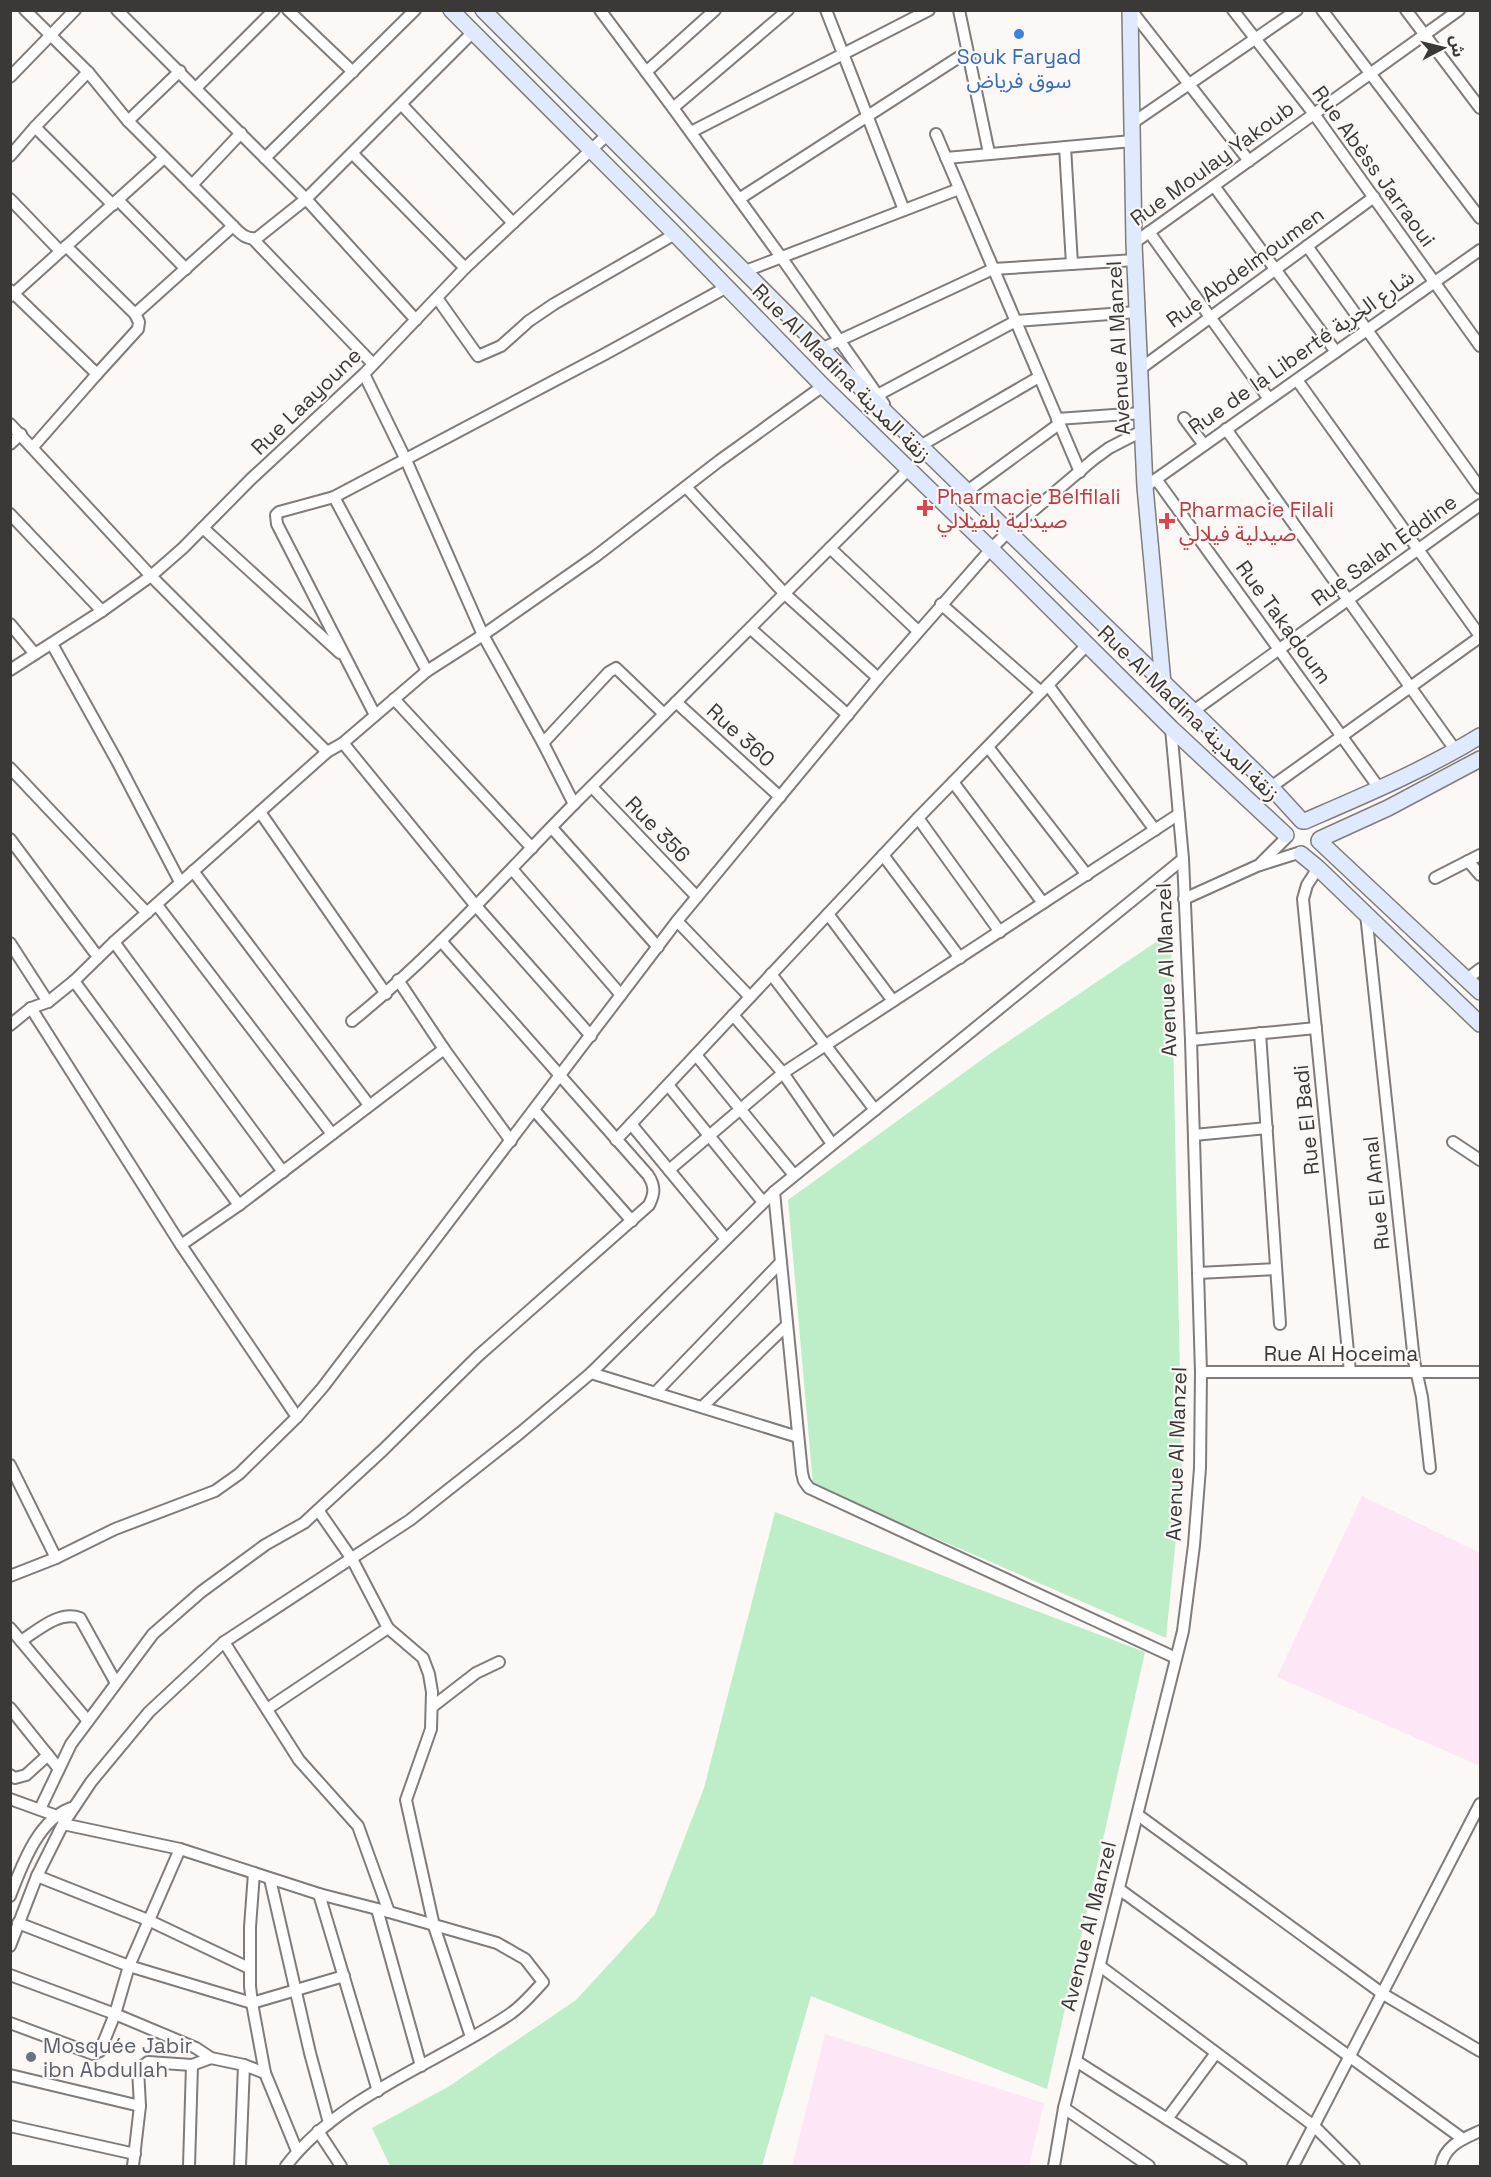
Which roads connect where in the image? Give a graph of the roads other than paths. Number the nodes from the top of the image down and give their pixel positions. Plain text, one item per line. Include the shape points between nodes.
1 (25, 10) edge
2 (75, 10) edge
3 (117, 10) edge
4 (274, 10) edge
5 (288, 10) edge
6 (415, 10) edge
7 (451, 10) edge
8 (483, 10) edge
9 (600, 10) edge
10 (716, 10) edge
11 (788, 10) edge
12 (826, 10) edge
13 (929, 10) edge
14 (958, 10) edge
15 (1131, 10) edge
16 (1233, 10) edge
17 (1297, 10) edge
18 (1322, 10) edge
19 (1406, 10) edge
20 (1459, 10) edge
21 (473, 32) junction
22 (52, 35) junction
23 (1425, 35) junction
24 (1255, 39) junction
25 (967, 52) junction
26 (843, 54) junction
27 (180, 71) junction
28 (88, 72) junction
29 (353, 72) junction
30 (646, 72) junction
31 (1370, 74) junction
32 (10, 77) edge
33 (1190, 84) junction
34 (196, 88) junction
35 (402, 105) junction
36 (673, 108) junction
37 (1480, 108) edge
38 (1314, 114) junction
39 (868, 117) junction
40 (128, 121) junction
41 (1131, 124) junction
42 (35, 127) junction
43 (691, 132) junction
44 (241, 133) junction
45 (936, 134) dead end
46 (607, 135) junction
47 (1132, 141) junction
48 (1065, 147) junction
49 (591, 150) junction
50 (989, 153) junction
51 (353, 154) junction
52 (10, 156) edge
53 (164, 158) junction
54 (266, 158) junction
55 (946, 158) junction
56 (1248, 161) junction
57 (192, 185) junction
58 (1214, 186) junction
59 (959, 189) junction
60 (1374, 197) junction
61 (10, 199) edge
62 (306, 199) junction
63 (739, 200) junction
64 (115, 202) junction
65 (904, 210) junction
66 (1480, 218) edge
67 (513, 223) junction
68 (233, 226) junction
69 (1149, 232) junction
70 (675, 234) junction
71 (253, 239) junction
72 (1134, 243) junction
73 (1307, 246) junction
74 (63, 249) junction
75 (1480, 250) edge
76 (781, 257) junction
77 (1135, 260) junction
78 (1072, 264) junction
79 (465, 268) junction
80 (186, 269) junction
81 (993, 269) junction
82 (1276, 269) junction
83 (743, 272) junction
84 (1435, 282) junction
85 (727, 287) junction
86 (12, 293) edge
87 (437, 298) junction
88 (1137, 312) junction
89 (135, 314) junction
90 (1211, 317) junction
91 (416, 320) junction
92 (1016, 321) junction
93 (1367, 330) junction
94 (841, 340) junction
95 (1480, 346) edge
96 (821, 349) junction
97 (1336, 352) junction
98 (373, 364) junction
99 (1140, 369) junction
100 (97, 374) junction
101 (364, 374) junction
102 (1040, 377) junction
103 (1297, 380) junction
104 (823, 386) junction
105 (874, 397) junction
106 (1269, 399) junction
107 (1142, 412) junction
108 (1184, 418) dead end
109 (1058, 421) junction
110 (10, 424) edge
111 (1226, 429) junction
112 (1142, 431) junction
113 (21, 434) junction
114 (10, 444) edge
115 (1204, 445) junction
116 (920, 446) junction
117 (33, 447) junction
118 (406, 460) junction
119 (908, 470) junction
120 (1080, 472) junction
121 (1150, 483) junction
122 (686, 487) junction
123 (1480, 488) edge
124 (966, 492) junction
125 (334, 497) junction
126 (1480, 505) edge
127 (10, 514) edge
128 (203, 528) junction
129 (1008, 532) junction
130 (830, 548) junction
131 (992, 549) junction
132 (1419, 550) junction
133 (151, 576) junction
134 (785, 594) junction
135 (1349, 599) junction
136 (941, 604) junction
137 (102, 611) junction
138 (10, 624) edge
139 (751, 629) junction
140 (918, 631) junction
141 (483, 635) junction
142 (1480, 637) edge
143 (52, 644) junction
144 (1087, 645) junction
145 (1279, 649) junction
146 (35, 654) junction
147 (346, 659) junction
148 (10, 670) edge
149 (427, 671) junction
150 (878, 678) junction
151 (1163, 682) junction
152 (1411, 687) junction
153 (1044, 688) junction
154 (394, 699) junction
155 (676, 702) junction
156 (1192, 712) junction
157 (664, 714) junction
158 (375, 715) junction
159 (848, 715) junction
160 (1171, 728) junction
161 (1342, 736) junction
162 (1480, 736) edge
163 (343, 743) junction
164 (543, 743) junction
165 (988, 747) junction
166 (1456, 751) junction
167 (327, 752) junction
168 (1480, 759) edge
169 (10, 768) edge
170 (953, 782) junction
171 (592, 787) junction
172 (1270, 787) junction
173 (1379, 788) junction
174 (780, 797) junction
175 (574, 804) junction
176 (260, 812) junction
177 (1179, 814) junction
178 (918, 818) junction
179 (1304, 821) junction
180 (552, 828) junction
181 (1155, 830) junction
182 (1286, 836) junction
183 (10, 839) edge
184 (1319, 840) junction
185 (532, 848) junction
186 (1299, 854) junction
187 (884, 855) junction
188 (1480, 855) edge
189 (1183, 859) junction
190 (1468, 861) junction
191 (1257, 866) junction
192 (1318, 868) junction
193 (512, 869) junction
194 (193, 872) junction
195 (1087, 875) junction
196 (1480, 876) edge
197 (1435, 878) dead end
198 (180, 882) junction
199 (697, 897) junction
200 (1185, 899) junction
201 (1043, 903) junction
202 (156, 905) junction
203 (476, 906) junction
204 (147, 913) junction
205 (828, 914) junction
206 (1365, 914) junction
207 (677, 921) junction
208 (1000, 932) junction
209 (441, 941) junction
210 (114, 942) junction
211 (10, 943) edge
212 (658, 947) junction
213 (98, 957) junction
214 (960, 958) junction
215 (1480, 969) edge
216 (771, 974) junction
217 (1467, 979) junction
218 (398, 980) junction
219 (74, 981) junction
220 (1480, 992) edge
221 (386, 994) junction
222 (621, 995) junction
223 (750, 997) junction
224 (48, 1002) junction
225 (894, 1002) junction
226 (31, 1008) junction
227 (733, 1015) junction
228 (352, 1021) dead end
229 (1480, 1024) edge
230 (10, 1025) edge
231 (1316, 1028) junction
232 (1260, 1033) junction
233 (591, 1036) junction
234 (1191, 1040) junction
235 (826, 1046) junction
236 (444, 1049) junction
237 (696, 1055) junction
238 (783, 1073) junction
239 (561, 1076) junction
240 (668, 1085) junction
241 (369, 1105) junction
242 (740, 1109) junction
243 (534, 1110) junction
244 (875, 1110) junction
245 (631, 1124) junction
246 (1266, 1128) junction
247 (332, 1134) junction
248 (1194, 1135) junction
249 (709, 1136) junction
250 (616, 1140) junction
251 (512, 1141) junction
252 (1453, 1142) dead end
253 (832, 1144) junction
254 (1480, 1160) edge
255 (669, 1170) junction
256 (283, 1172) junction
257 (794, 1175) junction
258 (774, 1191) junction
259 (763, 1203) junction
260 (239, 1205) junction
261 (632, 1221) junction
262 (726, 1239) junction
263 (181, 1245) junction
264 (781, 1262) junction
265 (1276, 1269) junction
266 (1198, 1274) junction
267 (1280, 1324) dead end
268 (787, 1325) junction
269 (1201, 1372) junction
270 (1350, 1372) junction
271 (1417, 1372) junction
272 (1480, 1372) edge
273 (591, 1373) junction
274 (655, 1393) junction
275 (702, 1407) junction
276 (297, 1417) junction
277 (798, 1437) junction
278 (10, 1465) edge
279 (1430, 1468) dead end
280 (318, 1510) junction
281 (56, 1558) junction
282 (352, 1559) junction
283 (10, 1575) edge
284 (10, 1628) edge
285 (388, 1628) junction
286 (21, 1641) junction
287 (224, 1642) junction
288 (1176, 1658) junction
289 (499, 1662) dead end
290 (116, 1683) junction
291 (432, 1707) junction
292 (10, 1708) edge
293 (267, 1709) junction
294 (88, 1721) junction
295 (48, 1755) junction
296 (59, 1768) junction
297 (11, 1776) edge
298 (10, 1799) edge
299 (1480, 1804) edge
300 (40, 1809) junction
301 (1138, 1815) junction
302 (60, 1820) junction
303 (180, 1849) junction
304 (254, 1873) junction
305 (37, 1876) junction
306 (270, 1879) junction
307 (1119, 1889) junction
308 (319, 1894) junction
309 (10, 1896) edge
310 (377, 1909) junction
311 (389, 1912) junction
312 (148, 1920) junction
313 (18, 1923) junction
314 (434, 1926) junction
315 (10, 1946) edge
316 (129, 1966) junction
317 (1100, 1966) junction
318 (249, 1968) junction
319 (10, 1975) edge
320 (344, 1976) junction
321 (296, 1991) junction
322 (1383, 1994) junction
323 (252, 2003) junction
324 (115, 2014) junction
325 (10, 2023) edge
326 (471, 2037) junction
327 (1480, 2051) edge
328 (1216, 2053) junction
329 (1350, 2057) junction
330 (211, 2058) junction
331 (1076, 2061) junction
332 (192, 2065) junction
333 (244, 2065) junction
334 (421, 2066) junction
335 (265, 2073) junction
336 (10, 2075) edge
337 (378, 2091) junction
338 (140, 2106) junction
339 (1064, 2108) junction
340 (1167, 2119) junction
341 (329, 2123) junction
342 (10, 2126) edge
343 (1314, 2126) junction
344 (318, 2131) junction
345 (1480, 2131) edge
346 (1463, 2139) junction
347 (297, 2151) junction
348 (135, 2154) junction
349 (134, 2166) edge
350 (189, 2166) edge
351 (240, 2166) edge
352 (286, 2166) edge
353 (341, 2166) edge
354 (1054, 2166) edge
355 (1149, 2166) edge
356 (1241, 2166) edge
357 (1293, 2166) edge
358 (1354, 2166) edge
359 (1441, 2166) edge

1 - 22 street
2 - 22 street
3 - 27 street
4 - 34 street
5 - 29 street
6 - 29 street
7 - 21 main road, Rue Al Madina زنقة المدينة
8 - 46 main road, Rue Al Madina زنقة المدينة
9 - 30 street
10 - 30 street
11 - 36 street
12 - 26 street
13 - 26 street
14 - 25 street
15 - 33 street
15 - 41 main road, Avenue Al Manzel
16 - 24 street, Rue Abèss Jarraoui
17 - 24 street
18 - 31 street
19 - 23 street
20 - 23 street, Rue Moulay Yakoub
21 - 35 street
21 - 49 main road, Rue Al Madina زنقة المدينة
22 - 28 street
22 - 32 street
23 - 31 street, Rue Moulay Yakoub
23 - 37 street
24 - 33 street
24 - 38 street, Rue Abèss Jarraoui
25 - 39 street
25 - 50 street
26 - 39 street
26 - 43 street
27 - 34 street
27 - 40 street
28 - 40 street
28 - 42 street
29 - 54 street
30 - 36 street
31 - 38 street, Rue Moulay Yakoub
31 - 66 street
33 - 41 street
33 - 56 street
34 - 44 street
35 - 51 street
35 - 67 street
36 - 43 street
38 - 56 street, Rue Moulay Yakoub
38 - 60 street, Rue Abèss Jarraoui
39 - 63 street
39 - 65 street
40 - 53 street
41 - 47 main road, Avenue Al Manzel
42 - 52 street
42 - 64 street
43 - 63 street
44 - 54 street
44 - 57 street
45 - 55 street
46 - 49 street, Rue Laayoune
46 - 83 main road, Rue Al Madina زنقة المدينة
47 - 48 street
47 - 72 main road, Avenue Al Manzel
48 - 50 street
48 - 78 street
49 - 67 street, Rue Laayoune
49 - 70 main road, Rue Al Madina زنقة المدينة
50 - 55 street
51 - 62 street
51 - 79 street
53 - 57 street
53 - 64 street
54 - 62 street
55 - 59 street
56 - 58 street, Rue Moulay Yakoub
57 - 68 street
58 - 69 street, Rue Moulay Yakoub
58 - 82 street
59 - 65 street
59 - 81 street
60 - 73 street, Rue Abdelmoumen
60 - 84 street, Rue Abèss Jarraoui
61 - 74 street
62 - 71 street
62 - 91 street
63 - 76 street
64 - 74 street
64 - 80 street
65 - 76 street
67 - 79 street, Rue Laayoune
68 - 71 street
68 - 80 street
69 - 72 street, Rue Moulay Yakoub
69 - 90 street
70 - 85 main road, Rue Al Madina زنقة المدينة
70 - 87 street via 554,304 501,346 478,356
71 - 98 street
72 - 77 main road, Avenue Al Manzel
73 - 82 street, Rue Abdelmoumen
73 - 93 street
74 - 86 street
74 - 89 street
75 - 84 street, Rue de la Liberté شارع الحرية
76 - 83 street
76 - 94 street
77 - 78 street
77 - 88 main road, Avenue Al Manzel
78 - 81 street
79 - 87 street, Rue Laayoune
80 - 89 street
81 - 92 street
81 - 94 street
82 - 90 street, Rue Abdelmoumen
82 - 97 street
83 - 96 main road, Rue Al Madina زنقة المدينة
84 - 93 street, Rue de la Liberté شارع الحرية
84 - 95 street, Rue Abèss Jarraoui
85 - 104 main road, Rue Al Madina زنقة المدينة
85 - 118 street
86 - 100 street
87 - 91 street, Rue Laayoune
88 - 92 street
88 - 99 main road, Avenue Al Manzel
89 - 100 street via 138,329
90 - 99 street, Rue Abdelmoumen
90 - 106 street
91 - 98 street, Rue Laayoune
92 - 102 street
92 - 105 street
93 - 97 street, Rue de la Liberté شارع الحرية
93 - 123 street
94 - 96 street
94 - 105 street
96 - 105 main road, Rue Al Madina زنقة المدينة
97 - 103 street, Rue de la Liberté شارع الحرية
98 - 101 street, Rue Laayoune
99 - 107 main road, Avenue Al Manzel
100 - 117 street
101 - 118 street
101 - 128 street, Rue Laayoune
102 - 109 street
102 - 116 street
103 - 106 street, Rue de la Liberté شارع الحرية
103 - 132 street
104 - 119 main road, Rue Al Madina زنقة المدينة
104 - 122 street
105 - 116 main road, Rue Al Madina زنقة المدينة
106 - 111 street, Rue de la Liberté شارع الحرية
107 - 109 street
107 - 112 main road, Avenue Al Manzel
108 - 115 street
109 - 120 street
109 - 124 street
110 - 113 street
111 - 115 street, Rue de la Liberté شارع الحرية
111 - 135 street
112 - 120 street via 1110,448
112 - 121 main road, Avenue Al Manzel
113 - 114 street
113 - 117 street
115 - 121 street, Rue de la Liberté شارع الحرية
116 - 124 main road, Rue Al Madina زنقة المدينة
117 - 133 street
118 - 125 street
118 - 141 street
119 - 130 street
119 - 131 main road, Rue Al Madina زنقة المدينة
120 - 129 street
121 - 145 street, Rue Takadoum
121 - 151 main road, Avenue Al Manzel
122 - 134 street
122 - 141 street
124 - 129 main road, Rue Al Madina زنقة المدينة
125 - 147 street via 279,512 276,519
125 - 149 street
126 - 132 street, Rue Salah Eddine
127 - 137 street
128 - 133 street, Rue Laayoune
128 - 147 street
129 - 131 street
129 - 151 main road, Rue Al Madina زنقة المدينة
130 - 134 street
130 - 140 street
131 - 136 street
131 - 144 main road, Rue Al Madina زنقة المدينة
132 - 135 street, Rue Salah Eddine
132 - 142 street
133 - 137 street, Rue Laayoune
133 - 167 street
134 - 139 street
134 - 150 street
135 - 145 street, Rue Salah Eddine
135 - 152 street
136 - 140 street
136 - 153 street
137 - 143 street, Rue Laayoune
138 - 146 street
139 - 155 street
139 - 159 street
140 - 150 street
141 - 149 street
141 - 164 street
142 - 152 street
143 - 146 street, Rue Laayoune
143 - 198 street
144 - 153 street
144 - 160 main road, Rue Al Madina زنقة المدينة
145 - 156 street, Rue Salah Eddine
145 - 161 street, Rue Takadoum
146 - 148 street, Rue Laayoune
147 - 158 street
149 - 154 street
150 - 159 street
151 - 156 main road, Rue Al Madina زنقة المدينة
152 - 161 street
152 - 166 street
153 - 165 street
153 - 181 street
154 - 158 street
154 - 185 street
155 - 157 street
155 - 174 street, Rue 360
156 - 172 main road, Rue Al Madina زنقة المدينة
157 - 164 street via 616,668
157 - 171 street
158 - 163 street
159 - 174 street
160 - 177 street, Avenue Al Manzel
160 - 182 main road, Rue Al Madina زنقة المدينة
161 - 172 street
161 - 173 street, Rue Takadoum
162 - 166 main road
163 - 167 street
163 - 203 street
164 - 175 street
165 - 170 street
165 - 195 street
166 - 173 main road
167 - 176 street
168 - 184 main road
169 - 204 street
170 - 178 street
170 - 201 street
171 - 175 street
171 - 199 street, Rue 356
172 - 179 main road, Rue Al Madina زنقة المدينة
173 - 179 main road
174 - 199 street
175 - 180 street
176 - 194 street
176 - 221 street
177 - 181 street
177 - 189 street, Avenue Al Manzel
178 - 187 street
178 - 208 street
179 - 182 main road via 1294,824
179 - 184 main road via 1315,825
180 - 185 street
180 - 212 street
181 - 195 street
182 - 186 main road via 1291,849
182 - 191 street
183 - 213 street
184 - 186 main road via 1311,853
184 - 217 main road
185 - 193 street
186 - 191 street
186 - 192 main road
187 - 205 street
187 - 214 street
188 - 190 street
189 - 200 street, Avenue Al Manzel
189 - 244 street
190 - 196 street
190 - 197 street
191 - 200 street
192 - 206 main road
192 - 231 street, Rue El Badi via 1303,899
193 - 203 street
193 - 222 street
194 - 198 street
194 - 241 street
195 - 201 street
198 - 202 street
199 - 207 street
200 - 234 street, Avenue Al Manzel
201 - 208 street
202 - 204 street
202 - 247 street
203 - 209 street
203 - 233 street
204 - 210 street
205 - 216 street
205 - 225 street
206 - 229 main road
206 - 271 street, Rue El Amal
207 - 212 street
207 - 223 street
208 - 214 street
209 - 218 street
209 - 239 street
210 - 213 street
210 - 256 street
211 - 224 street
212 - 222 street
213 - 219 street
214 - 225 street
215 - 217 street
216 - 223 street
216 - 235 street
217 - 220 main road
218 - 221 street
218 - 236 street
219 - 224 street
219 - 260 street
221 - 228 street
222 - 233 street
223 - 227 street
224 - 226 street
225 - 235 street
226 - 230 street
226 - 263 street
227 - 237 street
227 - 238 street
231 - 232 street
231 - 270 street, Rue El Badi
232 - 234 street
232 - 246 street
233 - 239 street
234 - 248 street, Avenue Al Manzel
235 - 238 street
235 - 244 street
236 - 241 street
236 - 251 street
237 - 240 street
237 - 242 street
238 - 242 street
238 - 253 street
239 - 243 street
239 - 250 street
240 - 245 street
240 - 249 street
241 - 247 street
242 - 249 street
242 - 257 street
243 - 251 street
243 - 261 street
244 - 253 street
245 - 250 street
245 - 255 street
246 - 248 street
246 - 265 street
247 - 256 street
248 - 266 street, Avenue Al Manzel
249 - 255 street
249 - 259 street
250 - 261 street via 653,1184 649,1204
251 - 276 street
252 - 254 street
253 - 257 street
255 - 262 street
256 - 260 street
257 - 258 street
258 - 259 street
258 - 264 street
259 - 262 street
260 - 263 street
261 - 280 street via 478,1356
262 - 273 street
263 - 276 street
264 - 268 street
264 - 274 street
265 - 266 street
265 - 267 street
266 - 269 street, Avenue Al Manzel
268 - 275 street
268 - 277 street
269 - 270 street, Rue Al Hoceima
269 - 288 street, Avenue Al Manzel via 1194,1545
270 - 271 street, Rue Al Hoceima
271 - 272 street, Rue Al Hoceima
271 - 279 street, Rue El Amal
273 - 274 street
273 - 282 street via 411,1520
274 - 275 street
275 - 277 street
276 - 281 street via 239,1474 215,1491 115,1529
277 - 288 street via 804,1481 809,1488
278 - 281 street
280 - 282 street
280 - 290 street via 201,1592 153,1634
281 - 283 street
282 - 285 street
282 - 287 street
284 - 286 street
285 - 291 street via 423,1658 429,1674
285 - 293 street
286 - 290 street via 55,1620 68,1615 80,1618
286 - 294 street
287 - 293 street
287 - 302 street via 149,1713
288 - 301 street, Avenue Al Manzel
289 - 291 street via 476,1672
290 - 294 street
291 - 314 street via 431,1729 406,1800
292 - 295 street
293 - 311 street via 299,1760 358,1826
294 - 296 street
295 - 296 street
295 - 297 street via 26,1775
296 - 300 street
298 - 300 street
299 - 322 street
300 - 302 street
301 - 307 street, Avenue Al Manzel
301 - 322 street
302 - 303 street
302 - 305 street
302 - 309 street via 43,1830
303 - 304 street
303 - 312 street
304 - 306 street
304 - 318 street
305 - 312 street
305 - 313 street
306 - 308 street
306 - 321 street
307 - 317 street, Avenue Al Manzel
307 - 329 street
308 - 310 street
308 - 320 street
310 - 311 street
310 - 334 street
311 - 314 street
312 - 316 street
312 - 318 street
313 - 315 street
313 - 316 street
314 - 326 street
314 - 326 street via 497,1943 525,1959 543,1982 512,2013
316 - 323 street
316 - 324 street
317 - 328 street
317 - 331 street, Avenue Al Manzel
318 - 323 street
319 - 324 street
320 - 321 street
320 - 337 street
321 - 323 street
321 - 341 street
322 - 327 street
322 - 329 street
323 - 335 street
324 - 325 street via 100,2051 93,2054
324 - 330 street
326 - 334 street
328 - 340 street
328 - 343 street
329 - 343 street
329 - 346 street
330 - 332 street
330 - 333 street
331 - 339 street, Avenue Al Manzel
331 - 340 street
332 - 338 street via 148,2062 138,2069
332 - 350 street
333 - 335 street
333 - 351 street
334 - 337 street
335 - 347 street
336 - 338 street
337 - 341 street
338 - 348 street
339 - 354 street, Avenue Al Manzel
339 - 355 street
340 - 356 street
341 - 344 street
342 - 348 street
343 - 357 street
343 - 358 street
344 - 347 street
344 - 353 street
345 - 346 street
346 - 359 street via 1448,2150
347 - 352 street
348 - 349 street

